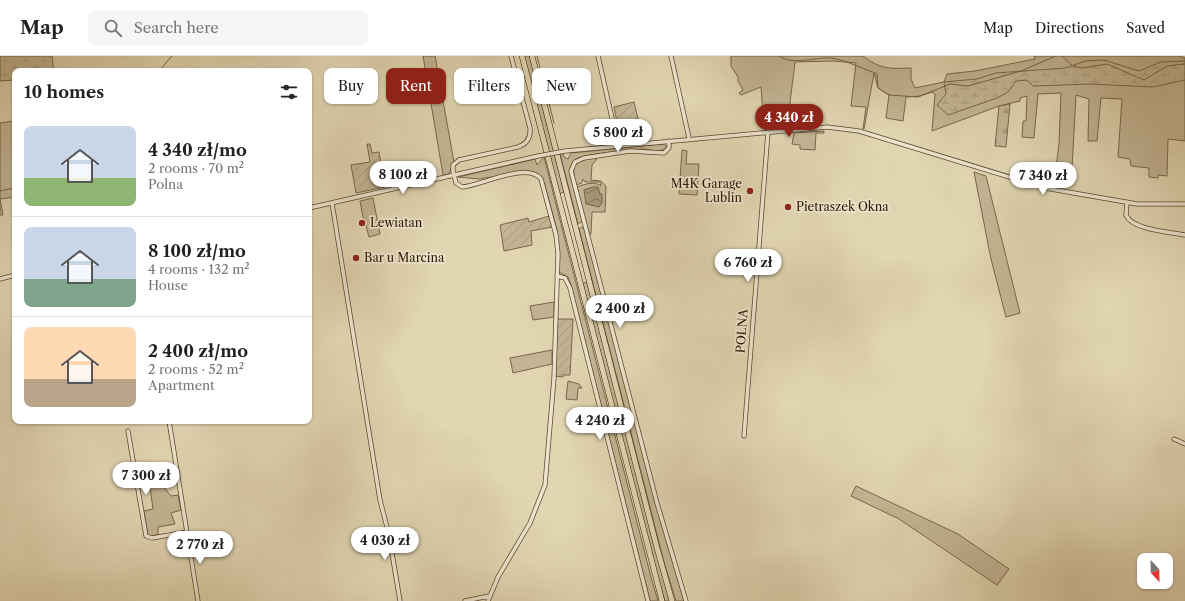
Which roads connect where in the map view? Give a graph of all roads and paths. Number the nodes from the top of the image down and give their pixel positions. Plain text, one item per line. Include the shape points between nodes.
1 (511, 56) edge
2 (522, 56) edge
3 (532, 56) edge
4 (598, 56) edge
5 (671, 56) edge
6 (768, 132) junction
7 (616, 136) dead end
8 (689, 138) junction
9 (669, 141) junction
10 (453, 175) junction
11 (1127, 202) junction
12 (332, 203) junction
13 (1185, 204) edge
14 (312, 207) edge
15 (1185, 235) edge
16 (12, 276) edge
17 (557, 276) junction
18 (0, 279) edge
19 (169, 424) edge
20 (128, 431) dead end
21 (744, 436) dead end
22 (1174, 438) dead end
23 (1185, 444) edge
24 (187, 532) junction
25 (490, 596) junction
26 (198, 601) edge
27 (400, 601) edge
28 (465, 601) edge
29 (488, 601) edge
30 (648, 601) edge
31 (662, 601) edge
32 (672, 601) edge
33 (686, 601) edge

1 - 10 street via 530,128 529,138 525,144 518,147 456,161 452,167
2 - 31 highway
3 - 32 highway
4 - 7 street
5 - 8 street
6 - 8 street
6 - 11 street via 827,127 850,128 1040,187
6 - 21 street, POLNA
8 - 9 street
9 - 10 street, bridge via 566,151
9 - 33 street via 669,148 664,153 639,151 584,158 574,162 571,172 657,503
10 - 12 street
10 - 17 street via 457,184 464,187 525,173 538,176 543,185 557,240
11 - 13 street
11 - 15 street via 1126,215 1133,222
12 - 14 street
12 - 27 street via 380,500 389,535
16 - 18 street
17 - 25 street via 554,378 545,489 530,523 498,577
17 - 30 street via 565,278 570,288
19 - 24 street
20 - 24 street via 146,536 152,538
22 - 23 street
24 - 26 street
25 - 28 street
25 - 29 street

